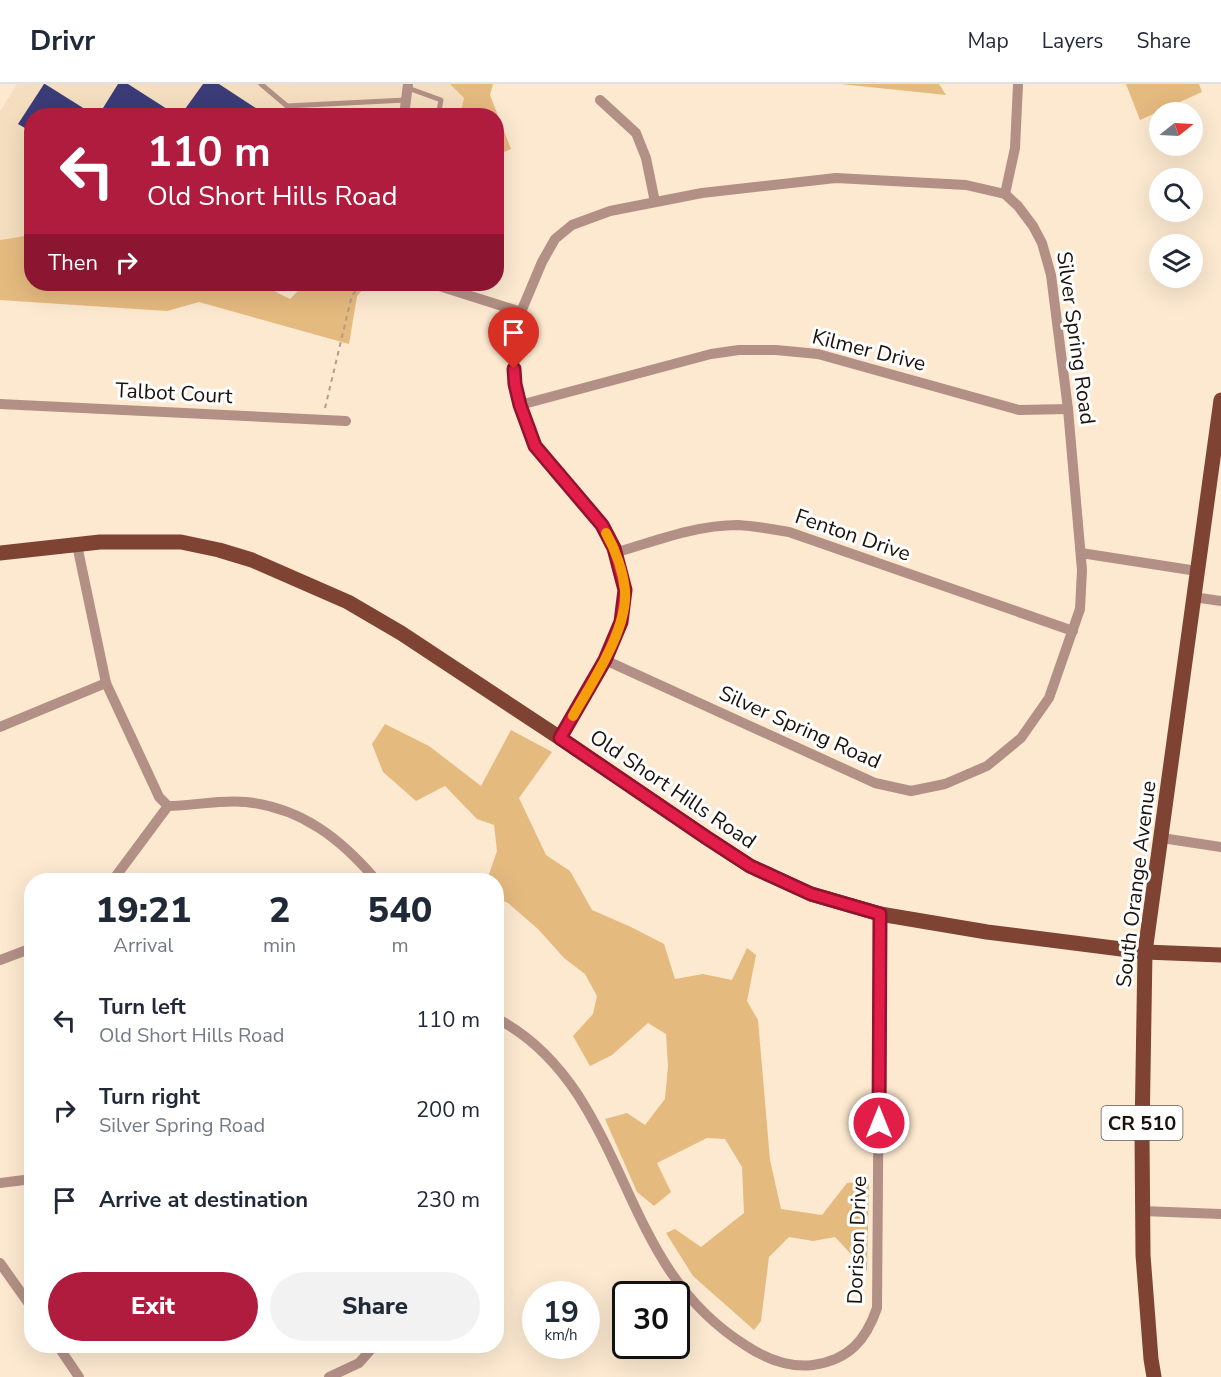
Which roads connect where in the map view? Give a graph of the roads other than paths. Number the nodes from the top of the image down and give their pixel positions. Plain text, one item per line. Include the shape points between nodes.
1 (261, 84) edge
2 (1018, 84) edge
3 (408, 86) edge
4 (406, 100) junction
5 (600, 100) dead end
6 (287, 106) joint
7 (405, 108) edge
8 (440, 108) edge
9 (1005, 194) junction
10 (655, 202) junction
11 (455, 291) edge
12 (521, 312) junction
13 (1221, 400) edge
14 (0, 404) edge
15 (520, 405) junction
16 (1068, 409) junction
17 (346, 421) dead end
18 (77, 545) junction
19 (0, 553) edge
20 (615, 553) junction
21 (1081, 553) junction
22 (1197, 571) junction
23 (1193, 597) junction
24 (1221, 601) edge
25 (1073, 631) junction
26 (605, 660) junction
27 (106, 683) junction
28 (0, 727) edge
29 (560, 738) junction
30 (168, 806) junction
31 (1162, 838) junction
32 (1221, 847) edge
33 (118, 873) edge
34 (369, 873) edge
35 (880, 914) junction
36 (24, 951) edge
37 (1145, 952) junction
38 (1221, 955) edge
39 (0, 960) edge
40 (504, 1022) edge
41 (24, 1180) edge
42 (0, 1183) edge
43 (1142, 1211) junction
44 (1221, 1214) edge
45 (0, 1263) edge
46 (24, 1297) edge
47 (62, 1353) edge
48 (368, 1353) edge
49 (79, 1377) edge
50 (328, 1377) edge
51 (1154, 1377) edge

1 - 6 lane
2 - 9 street via 1015,148
3 - 4 street
3 - 8 lane via 441,100
4 - 6 lane
4 - 7 street
5 - 10 street via 636,133 646,158
9 - 10 street via 966,185 836,178
9 - 16 street, Silver Spring Road via 1018,206 1042,243 1051,275
10 - 12 street via 610,211 572,225 555,239
11 - 12 street
12 - 15 street via 514,354
13 - 22 main road, South Orange Avenue / CR 510
14 - 17 street, Talbot Court
15 - 16 street, Kilmer Drive via 711,354 776,350 818,354 1018,410
15 - 20 street via 535,446 602,525
16 - 21 street, Silver Spring Road
18 - 19 main road, Old Short Hills Road
18 - 27 street
18 - 29 main road, Old Short Hills Road via 181,542 252,560 348,602
20 - 25 street, Fenton Drive via 690,531 736,525 761,527 789,532
20 - 26 street via 625,590 621,622
21 - 22 street
21 - 25 street, Silver Spring Road via 1080,609
22 - 23 main road, South Orange Avenue / CR 510
23 - 24 street
23 - 31 main road, South Orange Avenue / CR 510
25 - 26 street, Silver Spring Road via 1049,698 1021,738 987,766 945,784 911,791 875,783
26 - 29 street
27 - 28 street
27 - 30 street via 159,797
29 - 35 main road, Old Short Hills Road via 750,866 811,894
30 - 33 street
30 - 34 street via 245,802 299,816 339,841
31 - 32 street
31 - 37 main road, South Orange Avenue / CR 510
35 - 37 main road, Old Short Hills Road
35 - 40 street, Dorison Drive via 877,1308 857,1345 838,1358 799,1366 775,1362 722,1330 688,1298 651,1240 595,1124 563,1073 535,1043
36 - 39 street
37 - 38 main road, Old Short Hills Road
37 - 43 main road, South Orange Avenue / CR 510
41 - 42 street
43 - 44 street
43 - 51 main road, South Orange Avenue / CR 510
45 - 46 street
47 - 49 street
48 - 50 street via 359,1363

